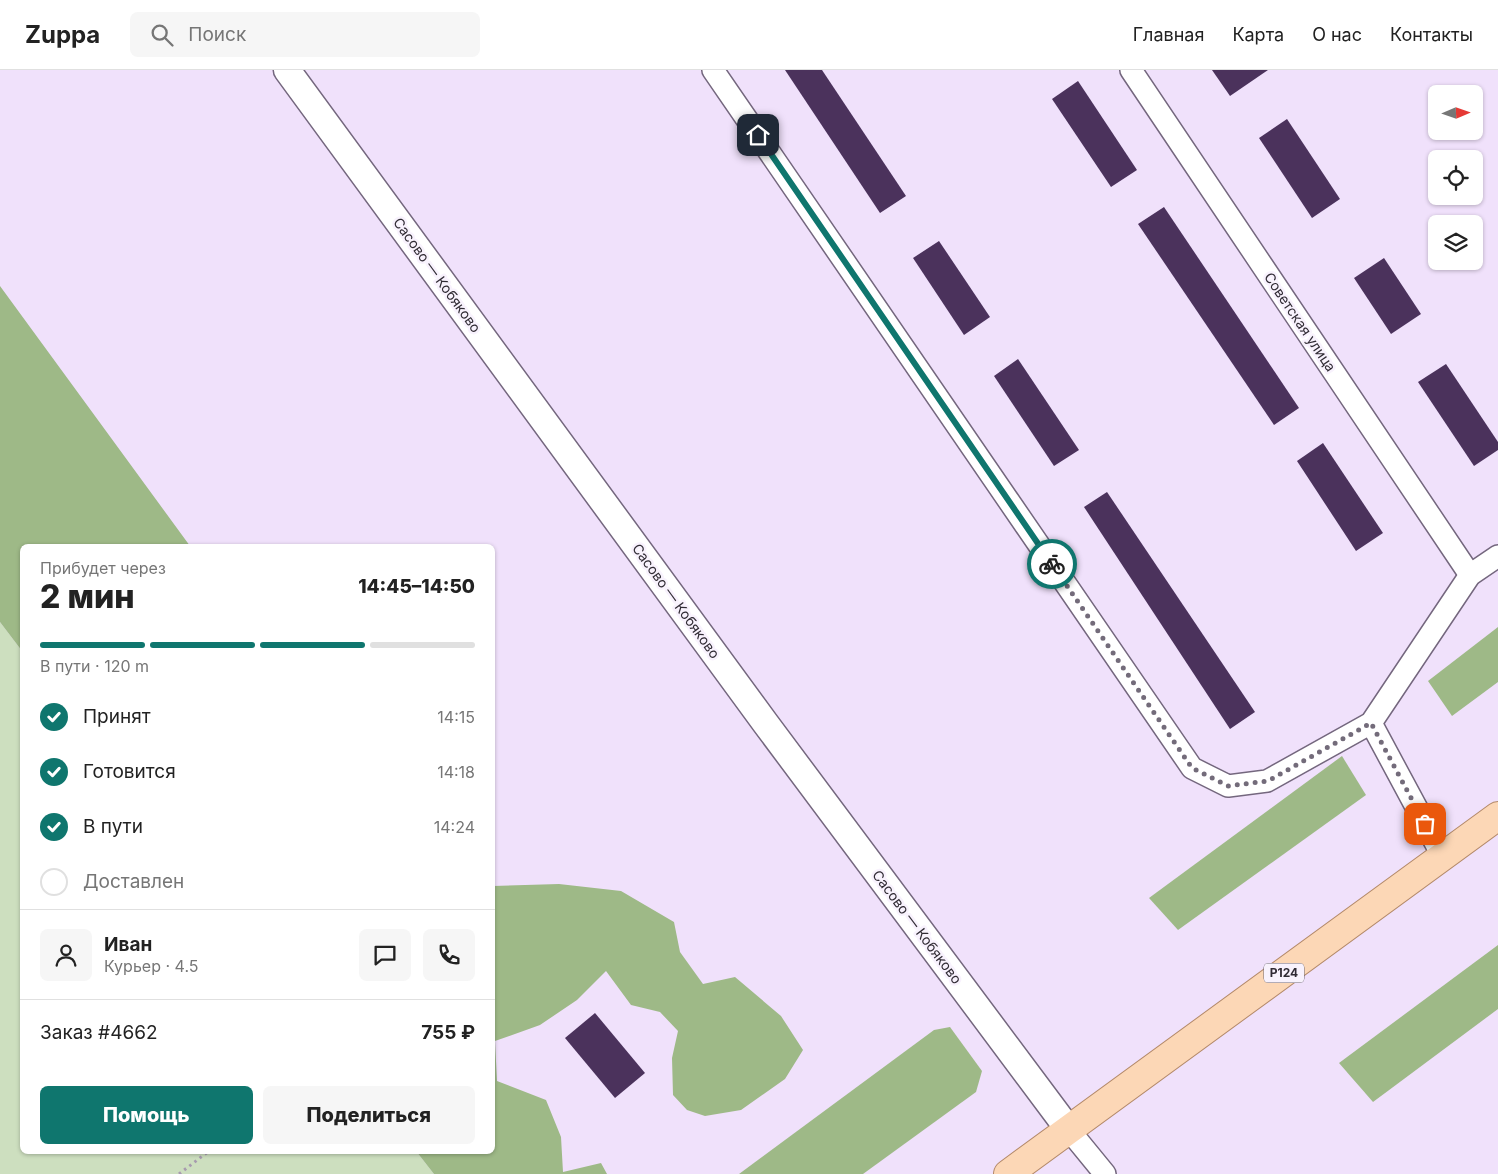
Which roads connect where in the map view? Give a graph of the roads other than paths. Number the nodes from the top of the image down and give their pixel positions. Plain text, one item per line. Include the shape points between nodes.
1 (287, 70) edge
2 (713, 70) edge
3 (1131, 70) edge
4 (1498, 556) edge
5 (1470, 575) junction
6 (1371, 723) junction
7 (1498, 816) edge
8 (1443, 857) junction
9 (1069, 1130) junction
10 (1008, 1174) edge
11 (1105, 1174) edge

1 - 9 street, Сасово — Кобяково via 766,724
2 - 6 street via 1192,768 1228,786 1268,781
3 - 5 street, Советская улица
4 - 5 street
5 - 6 street
6 - 8 street
7 - 8 main road, Р124
8 - 9 main road, Р124
9 - 10 main road, Р124
9 - 11 street

